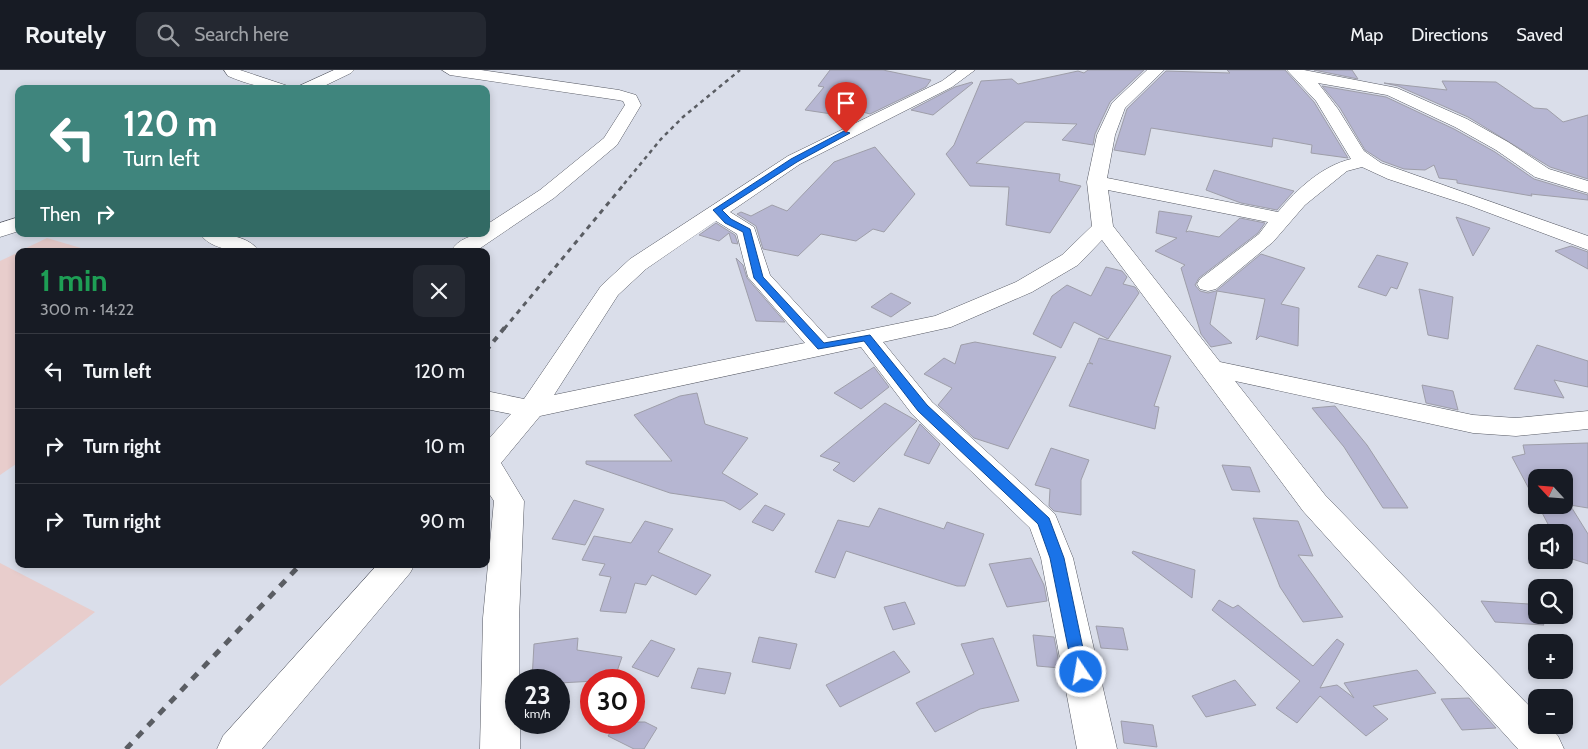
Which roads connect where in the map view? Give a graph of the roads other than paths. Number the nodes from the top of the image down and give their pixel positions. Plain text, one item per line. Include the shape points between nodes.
1 (232, 70) edge
2 (346, 70) edge
3 (450, 70) edge
4 (967, 70) edge
5 (1156, 70) edge
6 (1299, 73) edge
7 (268, 85) edge
8 (314, 85) edge
9 (1364, 161) junction
10 (1097, 182) junction
11 (1588, 187) edge
12 (717, 210) junction
13 (1283, 218) junction
14 (15, 224) edge
15 (1103, 227) junction
16 (0, 231) edge
17 (490, 232) edge
18 (218, 237) edge
19 (483, 237) edge
20 (1588, 244) edge
21 (241, 248) edge
22 (466, 248) edge
23 (1208, 284) dead end
24 (866, 338) junction
25 (822, 347) junction
26 (1212, 368) junction
27 (490, 401) edge
28 (531, 409) junction
29 (1588, 420) edge
30 (490, 458) edge
31 (490, 470) edge
32 (395, 568) edge
33 (238, 749) edge
34 (500, 749) edge
35 (1097, 749) edge
36 (1544, 749) edge

1 - 7 main road
2 - 8 main road
3 - 17 main road via 619,95 630,98 633,105 611,141 547,194
4 - 12 main road via 947,84 794,160
5 - 10 main road via 1118,106 1106,135
6 - 9 main road
6 - 11 main road via 1391,91 1460,123 1542,173
9 - 13 main road via 1340,167 1298,201
9 - 20 main road
10 - 13 main road
10 - 15 main road
12 - 25 main road via 728,221 747,231 759,278
12 - 28 main road via 638,264 609,291
13 - 23 main road via 1266,238
14 - 16 main road
15 - 24 main road via 1070,260 1024,287 942,322
15 - 26 main road
18 - 21 main road
19 - 22 main road
24 - 25 main road
24 - 35 main road via 922,408 1044,522 1057,558
25 - 28 main road
26 - 29 main road via 1473,424 1516,427
26 - 36 main road via 1314,503
27 - 28 main road
28 - 30 main road
31 - 34 main road via 509,501 500,618
32 - 33 main road

